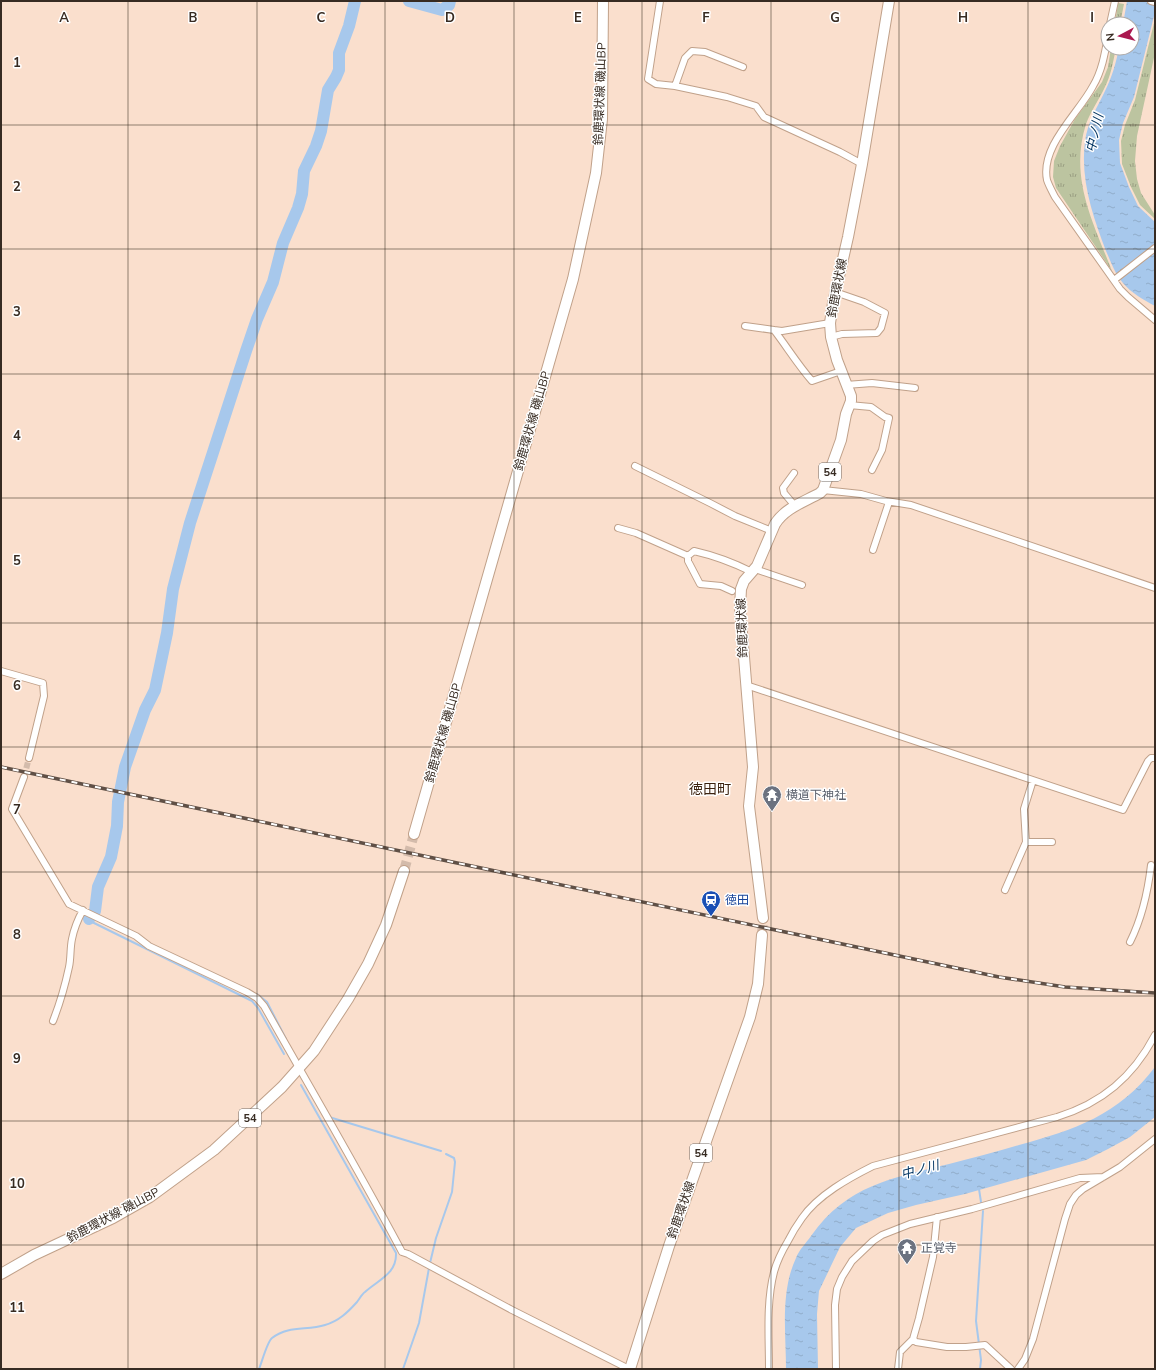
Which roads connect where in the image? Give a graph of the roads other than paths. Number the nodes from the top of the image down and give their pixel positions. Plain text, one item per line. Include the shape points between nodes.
1 (603, 1) edge
2 (660, 1) edge
3 (889, 1) edge
4 (1115, 1) edge
5 (1151, 1) edge
6 (1155, 2) edge
7 (1112, 16) edge
8 (1104, 56) edge
9 (743, 67) dead end
10 (675, 86) junction
11 (862, 164) junction
12 (1155, 248) edge
13 (1114, 280) junction
14 (835, 292) junction
15 (1155, 320) edge
16 (830, 323) junction
17 (745, 326) dead end
18 (774, 330) junction
19 (831, 337) junction
20 (841, 371) junction
21 (846, 386) junction
22 (915, 388) dead end
23 (850, 405) junction
24 (635, 466) dead end
25 (872, 470) dead end
26 (794, 473) dead end
27 (823, 490) junction
28 (889, 502) junction
29 (795, 506) junction
30 (618, 528) dead end
31 (772, 531) junction
32 (873, 550) dead end
33 (688, 556) junction
34 (754, 570) junction
35 (802, 585) dead end
36 (1155, 588) edge
37 (732, 590) dead end
38 (1, 671) edge
39 (746, 685) junction
40 (29, 758) tunnel mouth
41 (1155, 758) edge
42 (24, 777) tunnel mouth
43 (1033, 780) junction
44 (414, 834) tunnel mouth
45 (1026, 842) junction
46 (1052, 842) dead end
47 (1151, 865) dead end
48 (404, 871) tunnel mouth
49 (1005, 890) dead end
50 (84, 910) junction
51 (764, 918) tunnel mouth
52 (762, 936) tunnel mouth
53 (1130, 942) dead end
54 (53, 1021) dead end
55 (1155, 1035) edge
56 (298, 1068) junction
57 (1155, 1139) edge
58 (1103, 1177) junction
59 (937, 1217) junction
60 (1, 1274) edge
61 (913, 1339) junction
62 (629, 1369) edge
63 (769, 1369) edge
64 (836, 1369) edge
65 (898, 1369) edge
66 (1011, 1369) edge
67 (1018, 1369) edge

1 - 44 main road, 鈴鹿環状線 磯山BP via 602,119 596,173 573,279
2 - 10 street via 648,79 656,84
3 - 11 main road, 鈴鹿環状線 / 54
4 - 7 street
5 - 6 street
8 - 13 street via 1093,87 1055,143 1047,171 1055,197
9 - 10 street via 705,52 692,51 685,58
10 - 11 street via 756,106 764,117
11 - 14 main road, 鈴鹿環状線 / 54
12 - 13 street
13 - 15 street via 1128,297
14 - 16 main road, 鈴鹿環状線 / 54
14 - 19 street via 886,313 878,333 842,334
16 - 18 street
16 - 19 main road, 鈴鹿環状線 / 54
17 - 18 street
18 - 20 street via 812,381
19 - 20 main road, 鈴鹿環状線 / 54
20 - 21 main road, 鈴鹿環状線 / 54
21 - 22 street via 872,383
21 - 23 main road, 鈴鹿環状線 / 54 via 851,396
23 - 25 street via 871,407 889,418 882,450
23 - 27 main road, 鈴鹿環状線 / 54 via 841,440
24 - 31 street via 735,516
26 - 29 street via 783,488
27 - 28 street via 860,494
27 - 29 main road, 鈴鹿環状線 / 54
28 - 32 street
28 - 36 street via 911,505
29 - 31 main road, 鈴鹿環状線 / 54 via 778,519
30 - 33 street
31 - 34 main road, 鈴鹿環状線 / 54
33 - 34 street via 694,551 723,558
33 - 37 street via 700,584
34 - 35 street
34 - 39 main road, 鈴鹿環状線 / 54 via 741,590
38 - 40 street via 43,683 44,696
39 - 43 street
39 - 51 main road, 鈴鹿環状線 / 54 via 753,768 749,806
41 - 43 street via 1148,761 1123,810
42 - 50 street via 12,809 69,904
43 - 45 street via 1024,809
45 - 46 street
45 - 49 street
47 - 53 street via 1148,889 1136,931
48 - 56 main road, 鈴鹿環状線 磯山BP / 54 via 386,925 368,964 314,1051
50 - 54 street via 76,924 66,981
50 - 56 street via 136,936 149,946 253,995 264,1006
52 - 62 main road, 鈴鹿環状線 / 54 via 758,984 750,1017 669,1246
55 - 63 street via 1126,1077 1104,1095 1082,1108 873,1166 846,1180 826,1195 802,1216 777,1262 769,1302
56 - 60 main road, 鈴鹿環状線 磯山BP / 54 via 282,1087 214,1150 150,1197
56 - 62 street via 402,1252
57 - 58 street
58 - 59 street via 1080,1178
58 - 67 street via 1083,1189 1070,1204 1033,1339
59 - 61 street via 934,1257
59 - 64 street via 882,1235 864,1248 847,1269 835,1297
61 - 65 street via 900,1352
61 - 66 street via 916,1342 947,1347 987,1347

